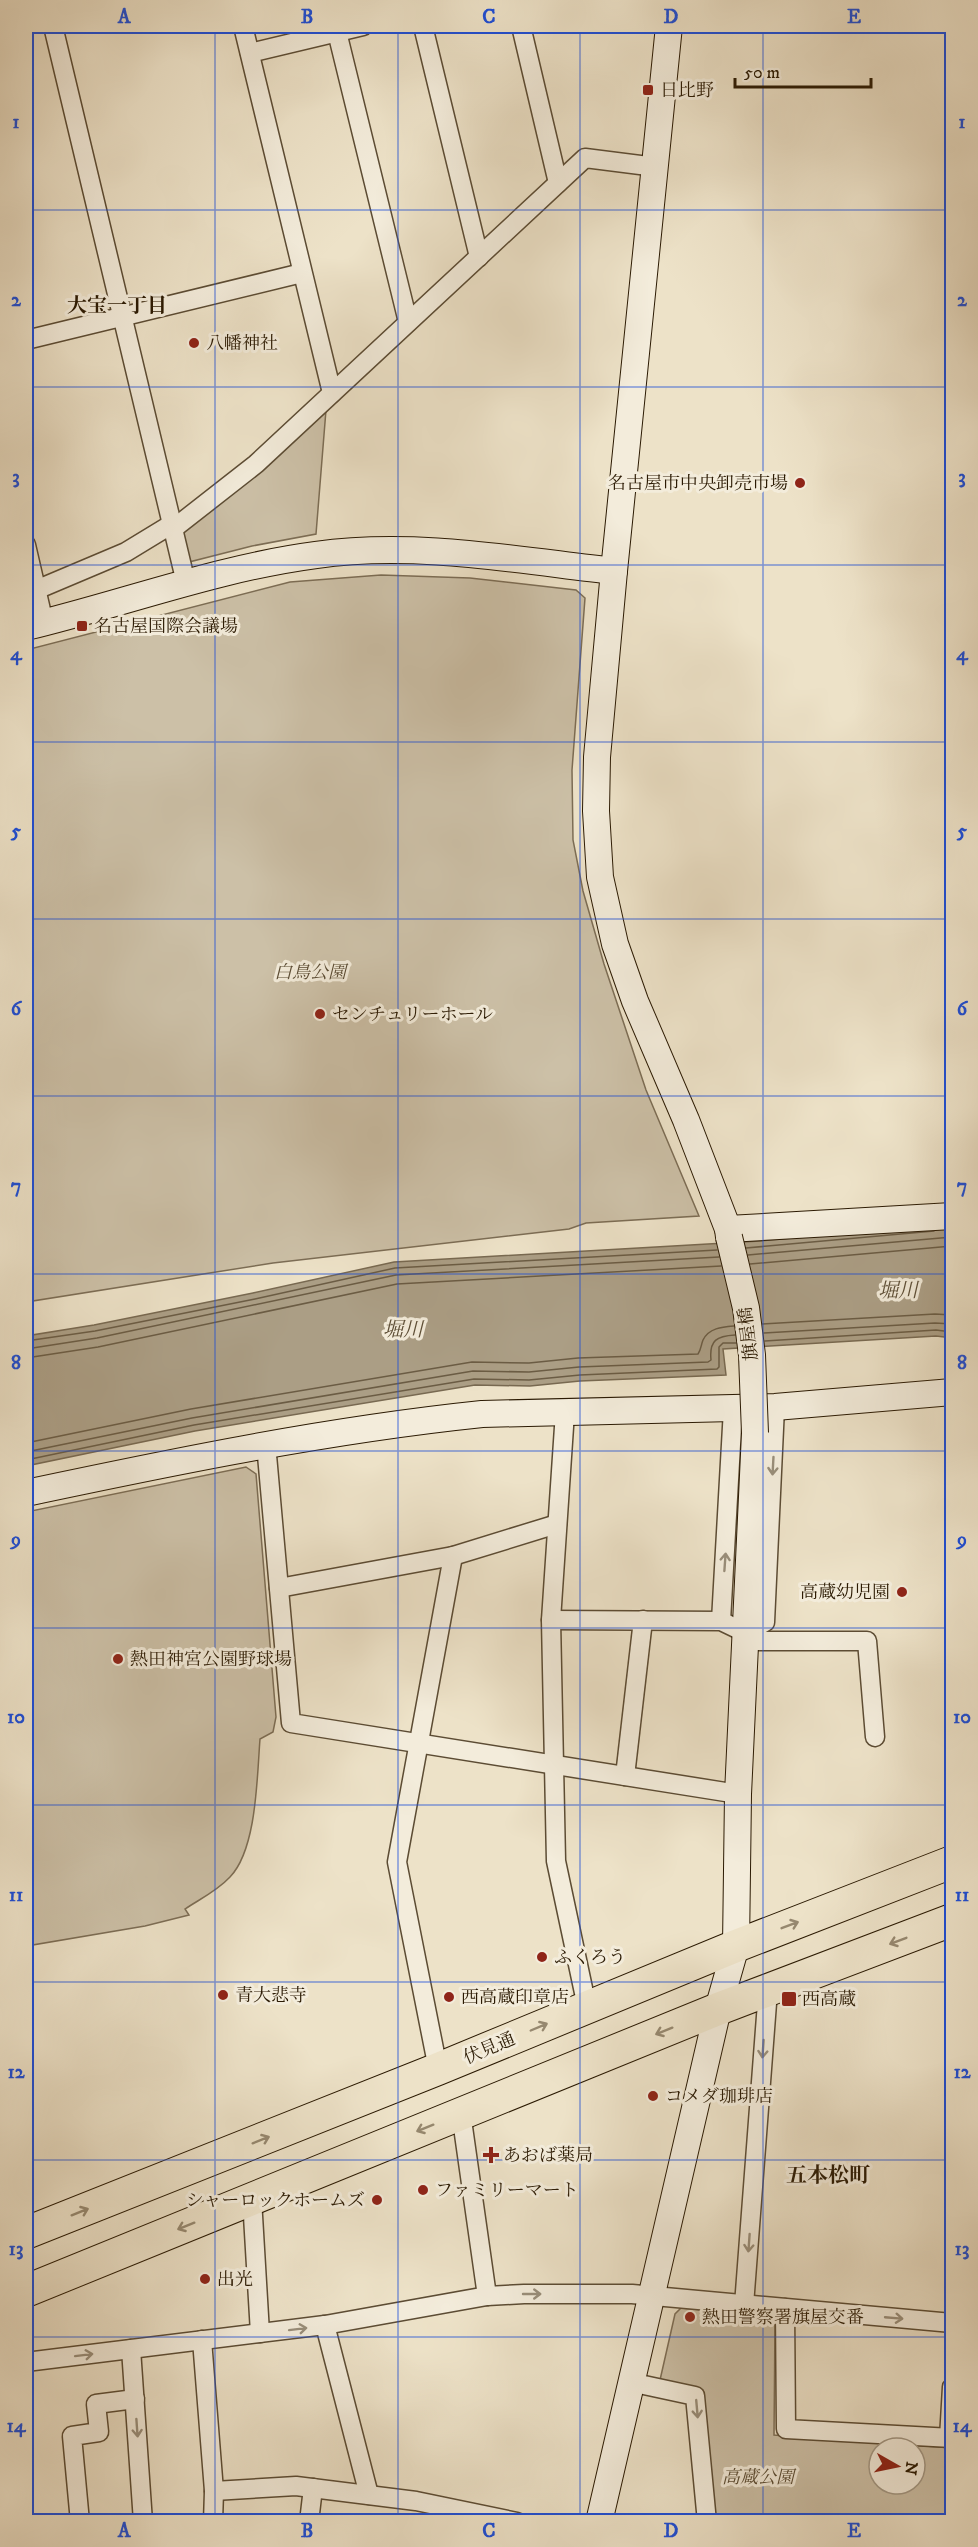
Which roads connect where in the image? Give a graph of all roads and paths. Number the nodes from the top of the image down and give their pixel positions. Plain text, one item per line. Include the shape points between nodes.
1 (54, 26) edge
2 (243, 26) edge
3 (363, 26) edge
4 (423, 26) edge
5 (521, 26) edge
6 (669, 26) edge
7 (337, 32) junction
8 (250, 53) junction
9 (656, 167) junction
10 (558, 183) junction
11 (479, 257) junction
12 (302, 273) junction
13 (123, 318) junction
14 (408, 322) junction
15 (26, 340) edge
16 (332, 393) junction
17 (173, 526) junction
18 (26, 545) edge
19 (614, 571) junction
20 (186, 583) junction
21 (36, 590) junction
22 (35, 625) edge
23 (952, 1216) edge
24 (728, 1233) junction
25 (952, 1392) edge
26 (775, 1407) junction
27 (733, 1409) junction
28 (565, 1412) junction
29 (266, 1444) junction
30 (26, 1493) edge
31 (557, 1524) junction
32 (453, 1556) junction
33 (279, 1588) junction
34 (551, 1620) junction
35 (643, 1620) junction
36 (721, 1621) junction
37 (752, 1632) junction
38 (875, 1737) dead end
39 (419, 1743) junction
40 (554, 1764) junction
41 (625, 1776) junction
42 (738, 1794) junction
43 (952, 1862) edge
44 (952, 1920) edge
45 (736, 1946) junction
46 (768, 1990) junction
47 (587, 2007) junction
48 (718, 2009) junction
49 (438, 2069) junction
50 (461, 2114) junction
51 (252, 2199) junction
52 (26, 2233) edge
53 (26, 2291) edge
54 (487, 2296) junction
55 (650, 2296) junction
56 (744, 2305) junction
57 (785, 2308) junction
58 (952, 2323) edge
59 (325, 2325) junction
60 (260, 2333) junction
61 (202, 2340) junction
62 (131, 2349) junction
63 (26, 2362) edge
64 (630, 2382) junction
65 (952, 2387) edge
66 (135, 2399) junction
67 (951, 2438) edge
68 (312, 2488) junction
69 (214, 2491) junction
70 (369, 2495) junction
71 (81, 2522) edge
72 (143, 2522) edge
73 (213, 2522) edge
74 (309, 2522) edge
75 (517, 2522) edge
76 (599, 2522) edge
77 (706, 2522) edge

1 - 13 street
2 - 8 street
3 - 7 street
4 - 11 street
5 - 10 street
6 - 9 street, 旗屋橋
7 - 8 street
7 - 14 street
8 - 12 street
9 - 10 street via 585,158
9 - 19 street, 旗屋橋
10 - 11 street
11 - 14 street
12 - 13 street
12 - 16 street
13 - 15 street
13 - 17 street
14 - 16 street
16 - 17 street via 256,464
17 - 20 street
17 - 21 street via 126,552
18 - 21 street
19 - 20 street via 469,555 365,551 256,565
19 - 24 street, 旗屋橋 via 597,757 600,877 615,944 634,1001 686,1120
20 - 22 street
21 - 22 street
23 - 24 street
24 - 37 street, 旗屋橋, bridge via 746,1308 752,1355
25 - 26 street
26 - 27 street
26 -> 37 street
27 - 28 street
36 -> 27 street
28 - 29 street via 482,1414
28 - 31 street
29 - 30 street
29 - 33 street
31 - 32 street
31 - 34 street
32 - 33 street
32 - 39 street
33 - 39 street via 291,1723
34 - 35 street
34 - 40 street
35 - 36 street
35 - 41 street
36 - 37 street
37 - 38 street via 867,1641
37 - 42 street, 旗屋橋
39 - 40 street
39 - 49 street via 397,1862
40 - 41 street
40 - 47 street via 556,1861
41 - 42 street
42 - 45 street, 旗屋橋
45 -> 43 highway, 伏見通
44 -> 46 highway
45 - 47 highway, 伏見通
45 - 48 street, 旗屋橋
46 - 48 highway
46 -> 56 street
49 -> 47 highway, 伏見通
48 -> 50 highway
48 - 55 street, 旗屋橋
52 -> 49 highway, 伏見通
50 -> 51 highway
50 - 54 street
51 -> 53 highway
51 - 60 street
54 -> 55 street
54 - 59 street
55 - 56 street
55 - 64 street, 旗屋橋
56 - 57 street
57 -> 58 street
57 - 67 street via 786,2429
60 -> 59 street
59 - 70 street
60 - 61 street
61 - 62 street
61 - 69 street
63 -> 62 street
62 - 66 street
64 - 76 street, 旗屋橋
64 -> 77 street via 695,2396
65 - 67 street
66 - 71 street via 96,2404 99,2432 72,2436
66 -> 72 street
68 - 69 street
68 - 70 street
68 - 74 street
69 - 73 street
70 - 75 street

